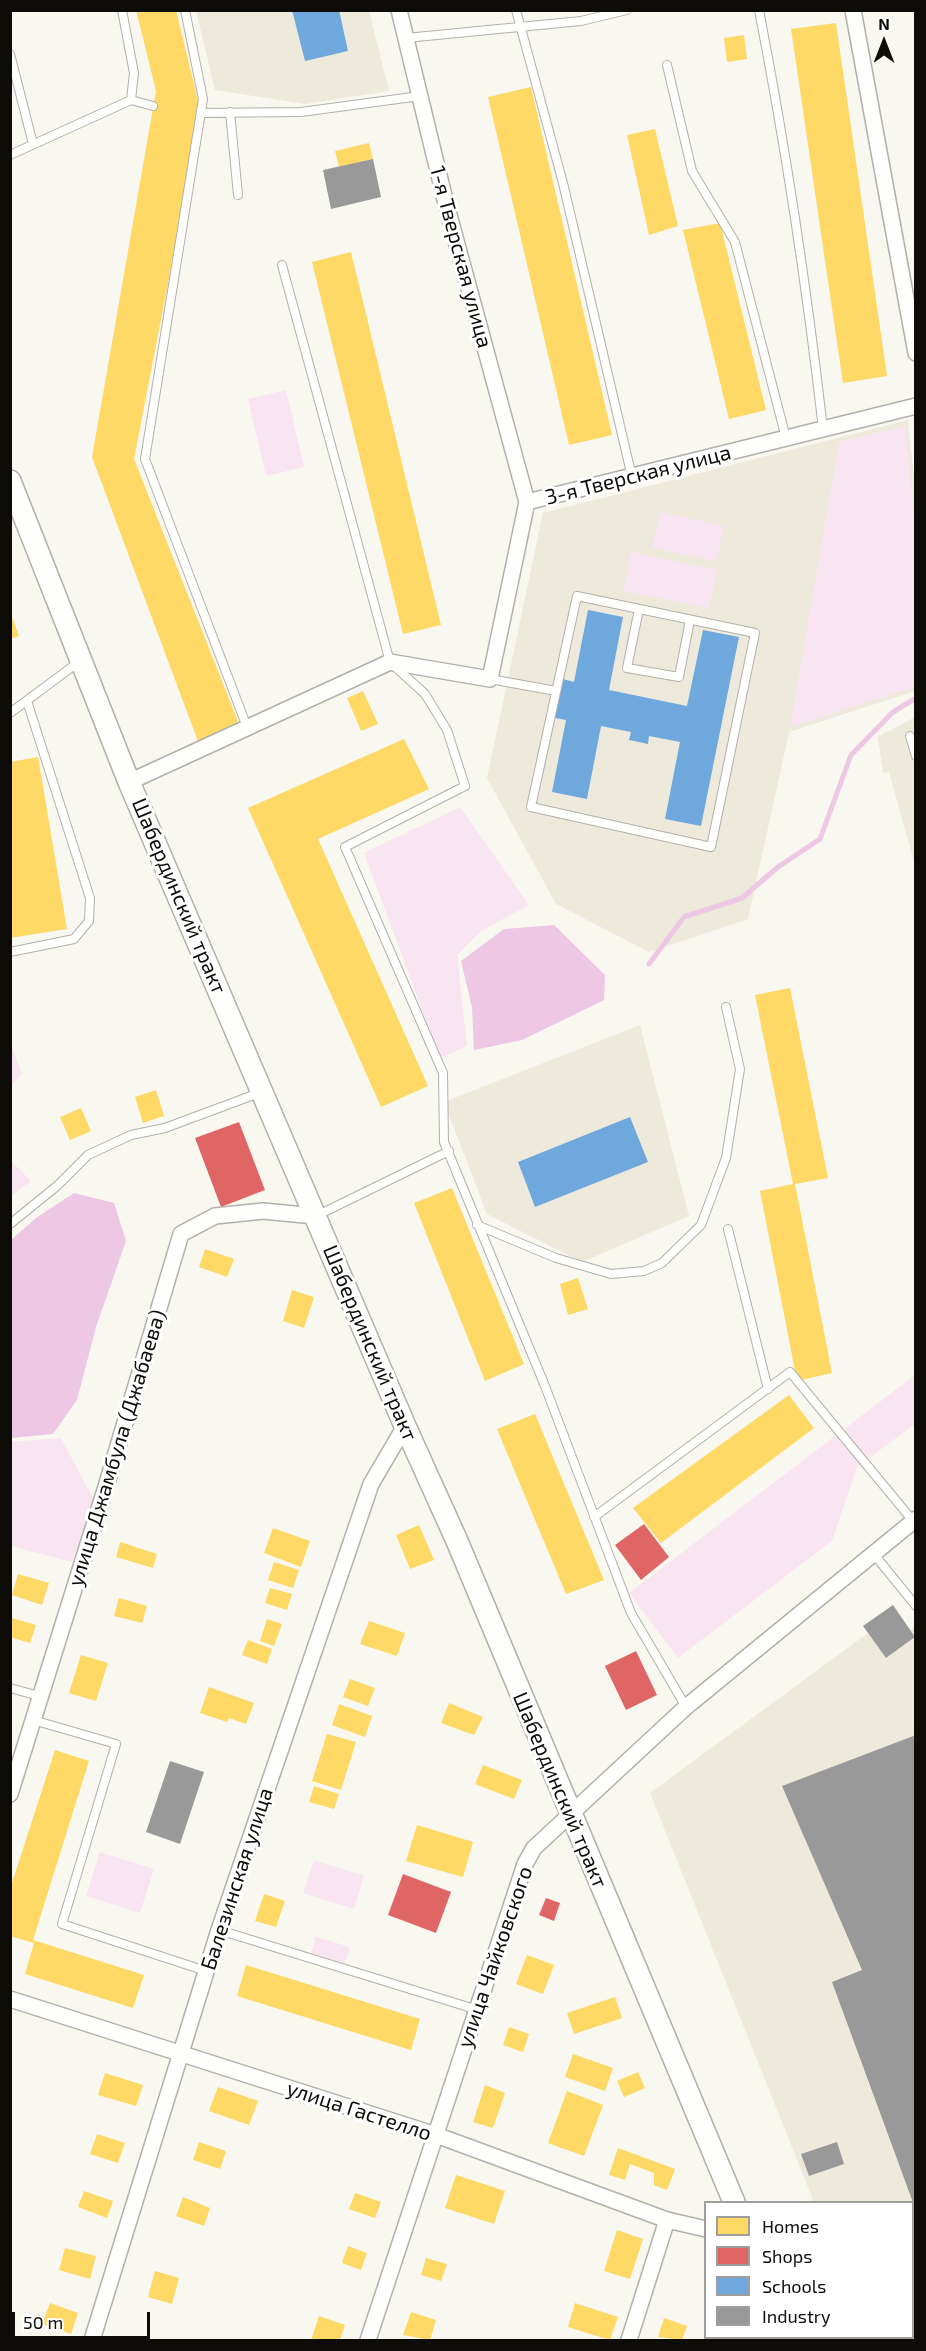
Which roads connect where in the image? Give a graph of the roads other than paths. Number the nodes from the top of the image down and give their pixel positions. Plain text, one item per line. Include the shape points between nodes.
1 (122, 10) edge
2 (184, 10) edge
3 (399, 10) edge
4 (516, 10) edge
5 (627, 10) edge
6 (759, 10) edge
7 (853, 10) edge
8 (520, 26) junction
9 (406, 38) junction
10 (10, 54) edge
11 (668, 65) dead end
12 (420, 96) junction
13 (131, 100) junction
14 (153, 106) dead end
15 (201, 112) junction
16 (230, 112) junction
17 (33, 144) junction
18 (10, 155) edge
19 (238, 195) dead end
20 (282, 265) dead end
21 (915, 353) edge
22 (915, 406) edge
23 (823, 431) junction
24 (787, 440) junction
25 (632, 477) junction
26 (10, 481) edge
27 (527, 502) junction
28 (639, 609) junction
29 (690, 620) junction
30 (82, 661) junction
31 (390, 662) junction
32 (490, 679) junction
33 (556, 691) junction
34 (27, 701) junction
35 (10, 714) edge
36 (246, 727) junction
37 (910, 736) dead end
38 (915, 756) edge
39 (129, 782) junction
40 (10, 952) edge
41 (726, 1007) dead end
42 (263, 1092) junction
43 (448, 1151) junction
44 (315, 1216) junction
45 (10, 1224) edge
46 (477, 1226) junction
47 (728, 1229) dead end
48 (768, 1389) junction
49 (405, 1426) junction
50 (594, 1517) junction
51 (914, 1520) edge
52 (873, 1553) junction
53 (915, 1606) edge
54 (10, 1688) edge
55 (39, 1696) junction
56 (686, 1707) junction
57 (32, 1720) junction
58 (10, 1794) edge
59 (570, 1816) junction
60 (219, 1930) junction
61 (206, 1971) junction
62 (10, 2000) edge
63 (478, 2010) junction
64 (181, 2053) junction
65 (436, 2135) junction
66 (734, 2201) edge
67 (668, 2220) junction
68 (704, 2229) edge
69 (92, 2340) edge
70 (368, 2340) edge
71 (629, 2340) edge

1 - 13 lane via 134,73
2 - 15 lane via 203,99
3 - 9 street, 1-я Тверская улица
4 - 8 lane
5 - 8 lane via 581,21
6 - 23 lane via 805,286
7 - 21 street
8 - 9 lane
8 - 25 lane via 563,183
9 - 12 street, 1-я Тверская улица
10 - 17 lane
11 - 24 lane via 693,171 735,242
12 - 16 lane via 301,112
12 - 27 street, 1-я Тверская улица
13 - 14 lane
13 - 17 lane
15 - 16 lane
15 - 36 lane via 145,459
16 - 19 lane
17 - 18 lane
20 - 31 lane
22 - 23 street, 3-я Тверская улица
23 - 24 street, 3-я Тверская улица
24 - 25 street, 3-я Тверская улица
25 - 27 street, 3-я Тверская улица
26 - 30 main road, Шабердинский тракт
27 - 32 street, 3-я Тверская улица
28 - 29 lane
28 - 29 lane via 627,668 680,677
28 - 33 lane via 578,596
29 - 33 lane via 755,633 711,847 531,807
30 - 34 lane
30 - 39 main road, Шабердинский тракт
31 - 32 street
31 - 36 street
31 - 43 lane via 425,694 447,730 465,786 345,848 443,1073 444,1142
32 - 33 lane
34 - 35 lane
34 - 40 lane via 90,898 89,921 74,939
36 - 39 street
37 - 38 lane
39 - 42 main road, Шабердинский тракт
41 - 46 lane via 740,1070 726,1158 701,1224 662,1263 644,1271 611,1274 556,1258
42 - 44 main road, Шабердинский тракт
42 - 45 lane via 165,1128 132,1135 88,1155
43 - 44 lane
43 - 46 lane
44 - 49 main road, Шабердинский тракт
44 - 55 street, улица Джамбула (Джабаева) via 262,1211 215,1216 181,1234
46 - 50 lane via 545,1386
47 - 48 lane
48 - 50 lane
48 - 51 lane via 790,1372
49 - 59 main road, Шабердинский тракт via 457,1541
49 - 60 street, Балезинская улица via 370,1484
50 - 56 lane via 631,1613
51 - 52 street, улица Чайковского
52 - 53 lane
52 - 56 street, улица Чайковского
54 - 55 lane
55 - 57 street, улица Джамбула (Джабаева)
56 - 59 street, улица Чайковского
57 - 58 street, улица Джамбула (Джабаева)
57 - 61 lane via 116,1744 62,1924
59 - 63 street, улица Чайковского via 534,1848 525,1864
59 - 66 main road, Шабердинский тракт
60 - 61 street, Балезинская улица
60 - 63 lane
61 - 64 street, Балезинская улица
62 - 64 street, улица Гастелло
63 - 65 street, улица Чайковского
64 - 65 street, улица Гастелло
64 - 69 street, Балезинская улица
65 - 67 street, улица Гастелло
65 - 70 street, улица Чайковского
67 - 68 street, улица Гастелло
67 - 71 street

